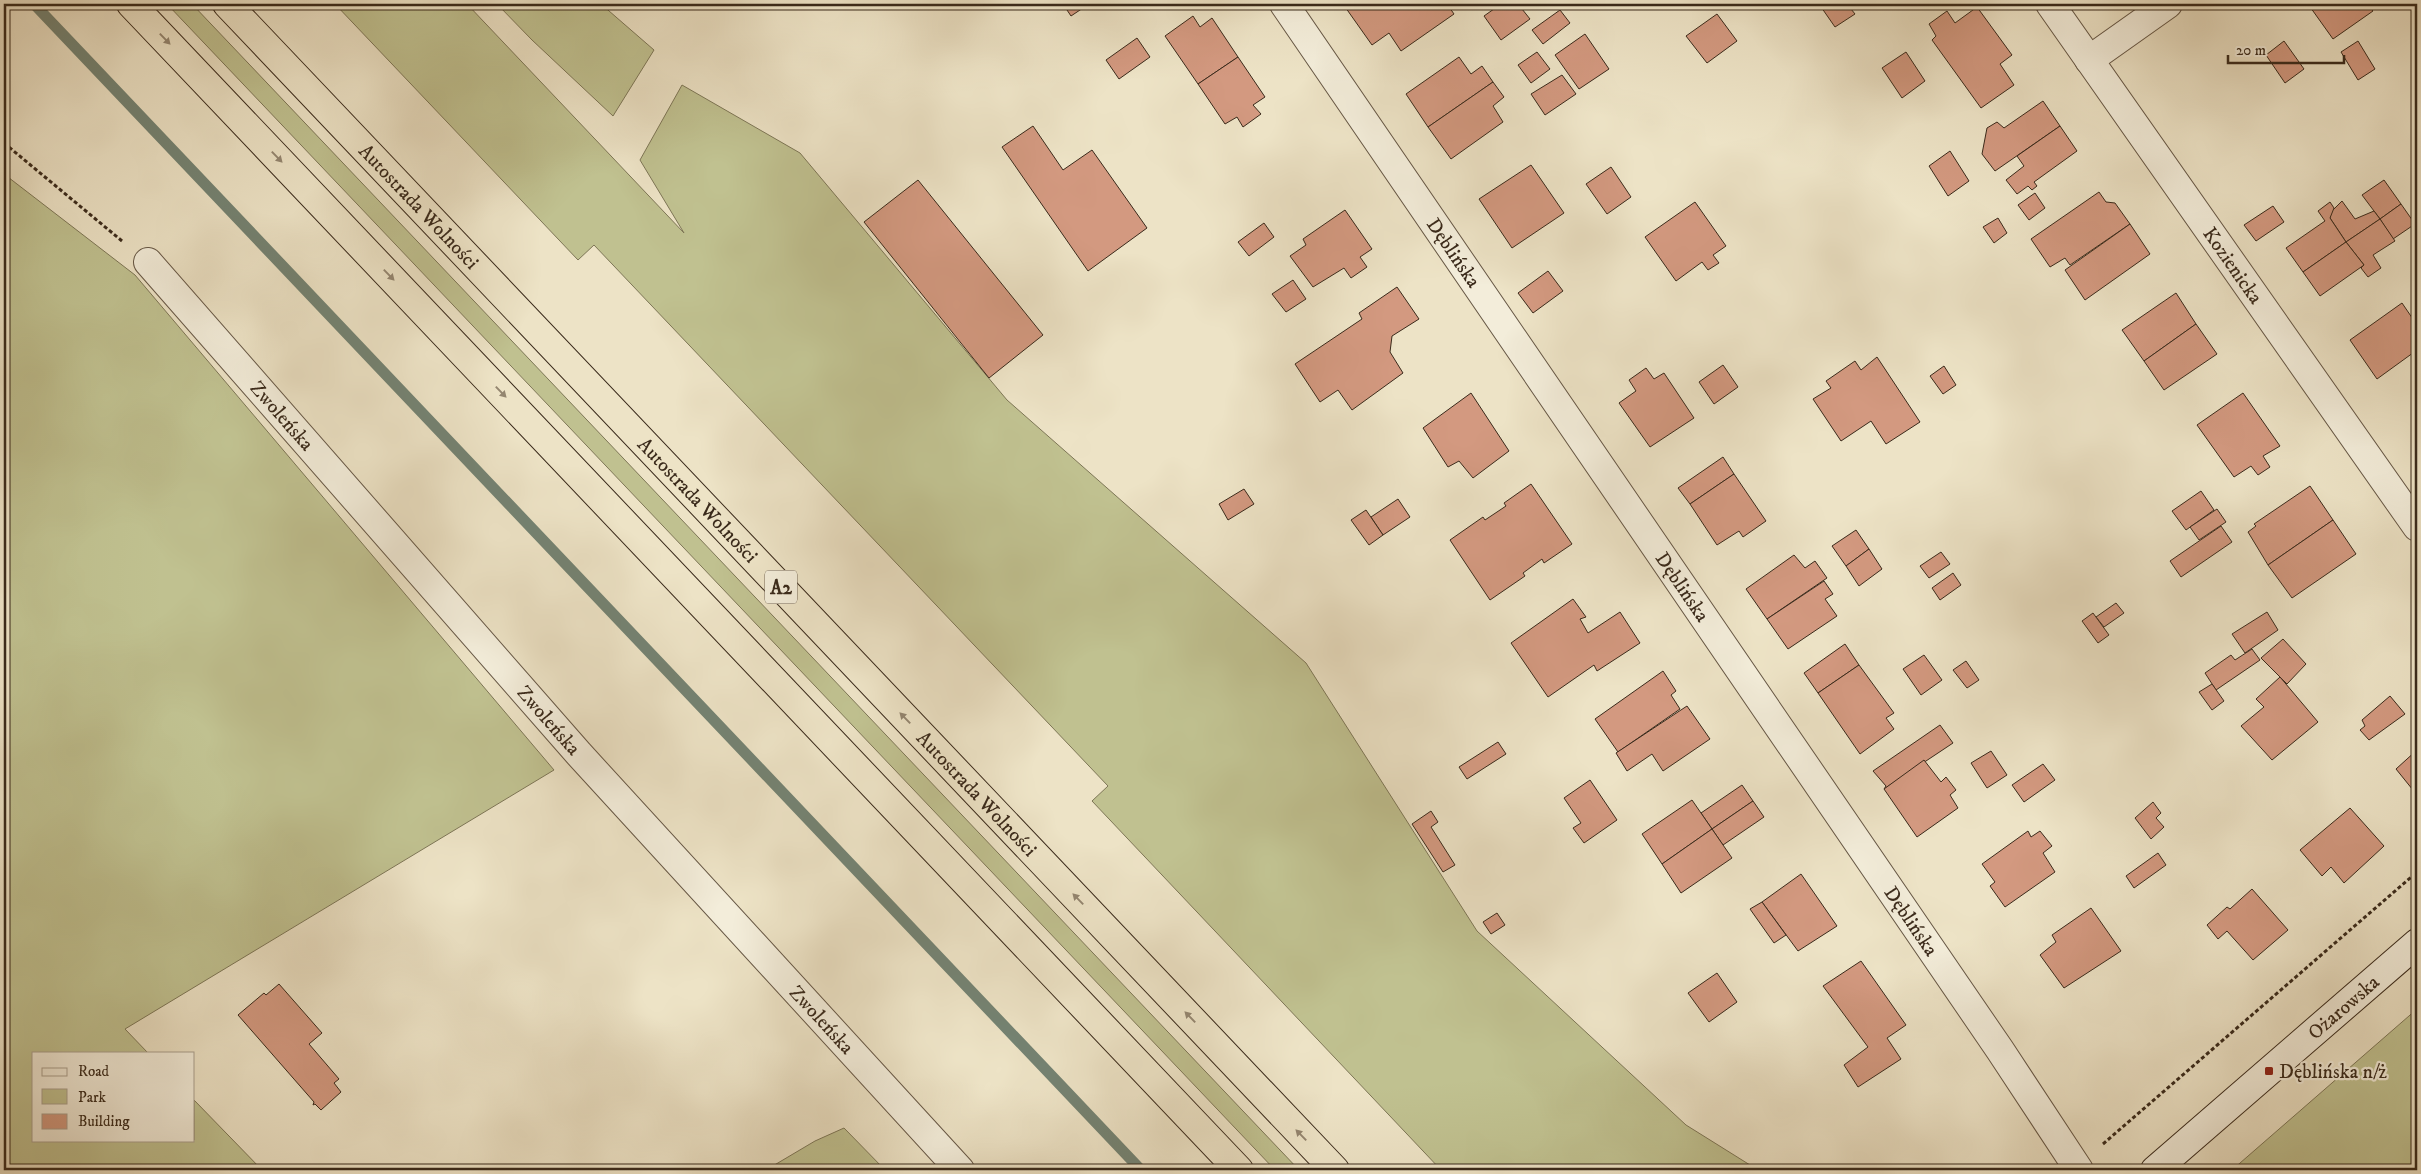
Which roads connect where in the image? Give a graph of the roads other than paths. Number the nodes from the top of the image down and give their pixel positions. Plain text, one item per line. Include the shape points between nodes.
1 (131, 4) edge
2 (227, 4) edge
3 (1284, 4) edge
4 (2050, 4) edge
5 (2168, 4) edge
6 (2089, 60) junction
7 (148, 262) road end
8 (2417, 526) edge
9 (2417, 943) edge
10 (960, 1170) edge
11 (1239, 1170) edge
12 (1335, 1170) edge
13 (2079, 1170) edge
14 (2155, 1170) edge

1 -> 11 highway
12 -> 2 highway, Autostrada Wolności / A2
3 - 13 street, Dęblińska
4 - 6 street, Kozienicka
5 - 6 street
6 - 8 street, Kozienicka
7 - 10 street, Zwoleńska via 579,754
9 - 14 street, Ożarowska

